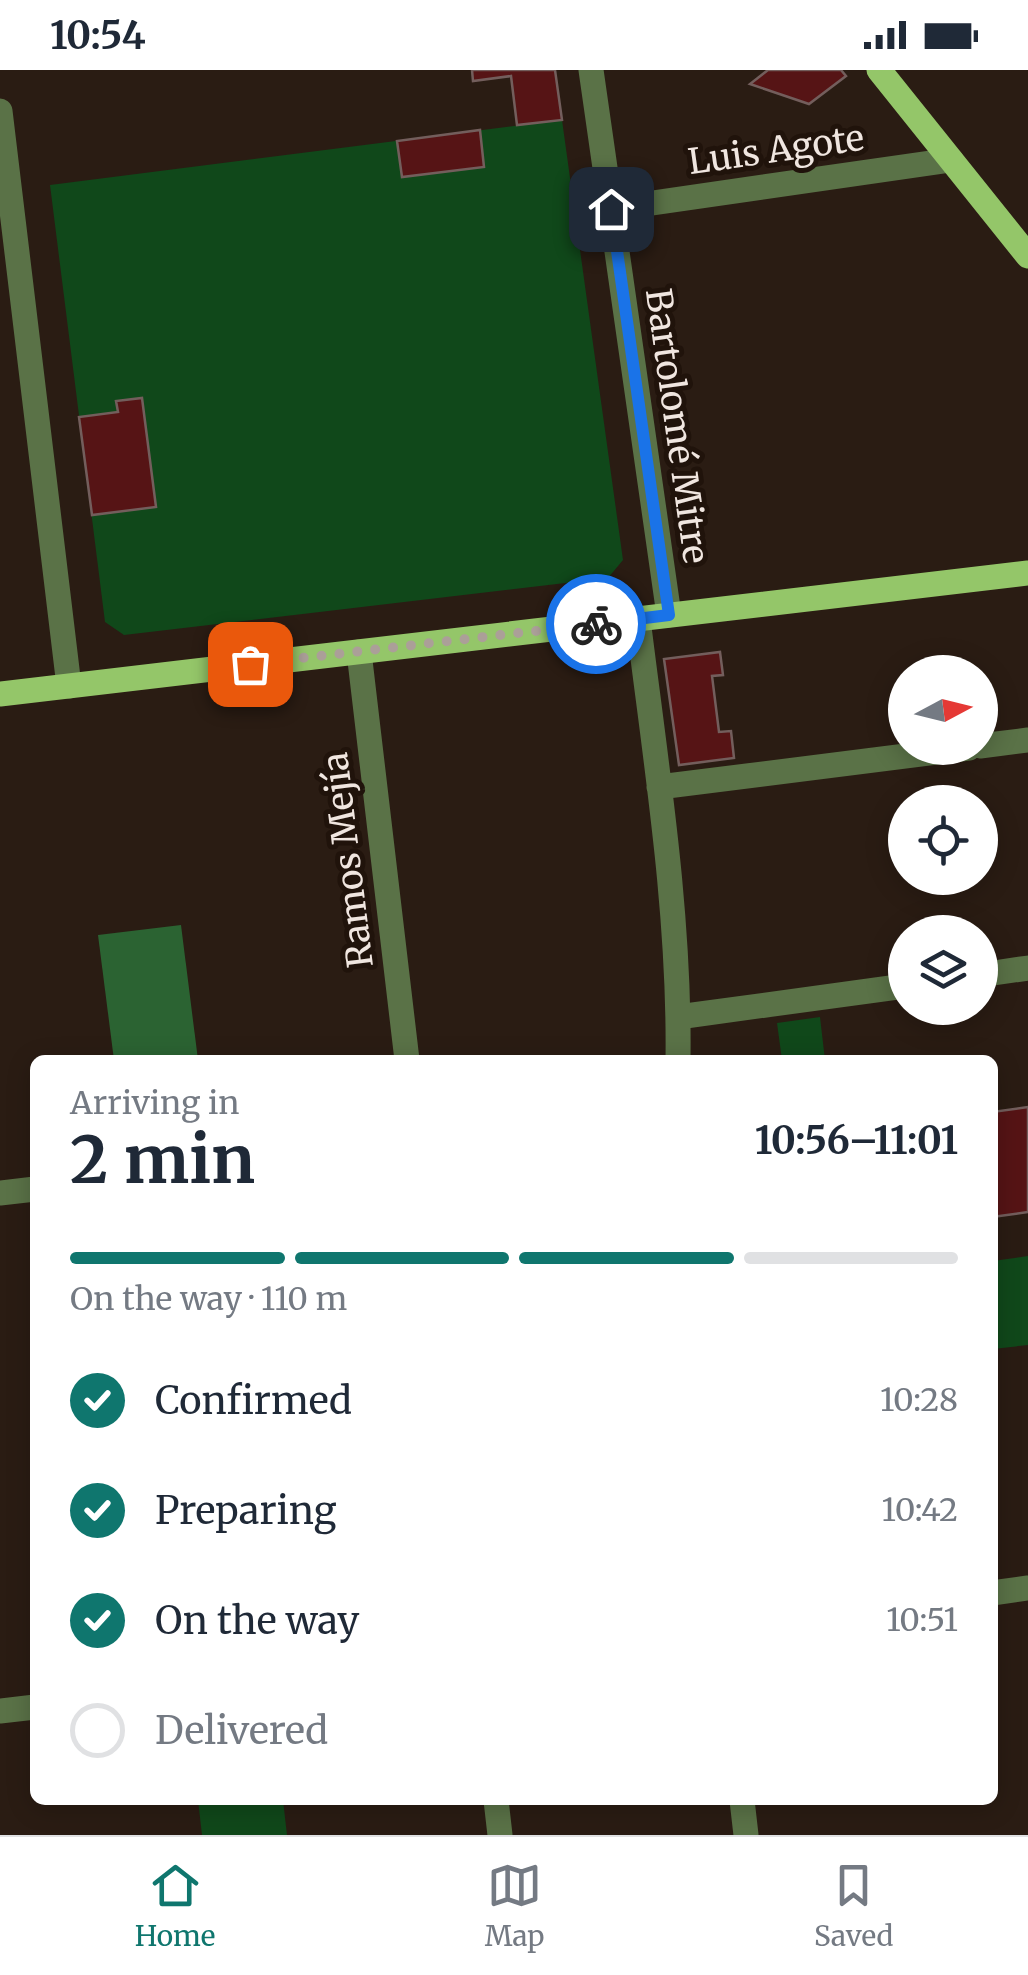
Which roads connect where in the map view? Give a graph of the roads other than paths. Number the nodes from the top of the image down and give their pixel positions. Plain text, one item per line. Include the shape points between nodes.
1 (590, 70) edge
2 (879, 70) edge
3 (0, 111) edge
4 (2, 138) edge
5 (951, 160) junction
6 (611, 209) junction
7 (1028, 256) edge
8 (1028, 572) edge
9 (669, 615) junction
10 (638, 619) junction
11 (359, 652) junction
12 (69, 686) junction
13 (0, 694) edge
14 (1028, 740) edge
15 (998, 744) edge
16 (888, 758) edge
17 (659, 787) junction
18 (1028, 968) edge
19 (998, 972) edge
20 (888, 988) edge
21 (678, 1017) junction
22 (407, 1055) edge
23 (678, 1055) edge
24 (30, 1190) edge
25 (0, 1193) edge
26 (1028, 1588) edge
27 (998, 1592) edge
28 (30, 1708) edge
29 (0, 1711) edge
30 (497, 1805) edge
31 (743, 1805) edge
32 (500, 1835) edge
33 (746, 1835) edge

1 - 6 street, Bartolomé Mitre
2 - 5 main road
3 - 4 street
4 - 12 street
5 - 6 street, Luis Agote
5 - 7 main road
6 - 9 street, Bartolomé Mitre
8 - 9 main road
9 - 10 main road
10 - 11 main road
10 - 17 street
11 - 12 main road
11 - 22 street, Ramos Mejía
12 - 13 main road
14 - 15 street
16 - 17 street
17 - 21 street
18 - 19 street
20 - 21 street
21 - 23 street
24 - 25 street
26 - 27 street
28 - 29 street
30 - 32 street
31 - 33 street

